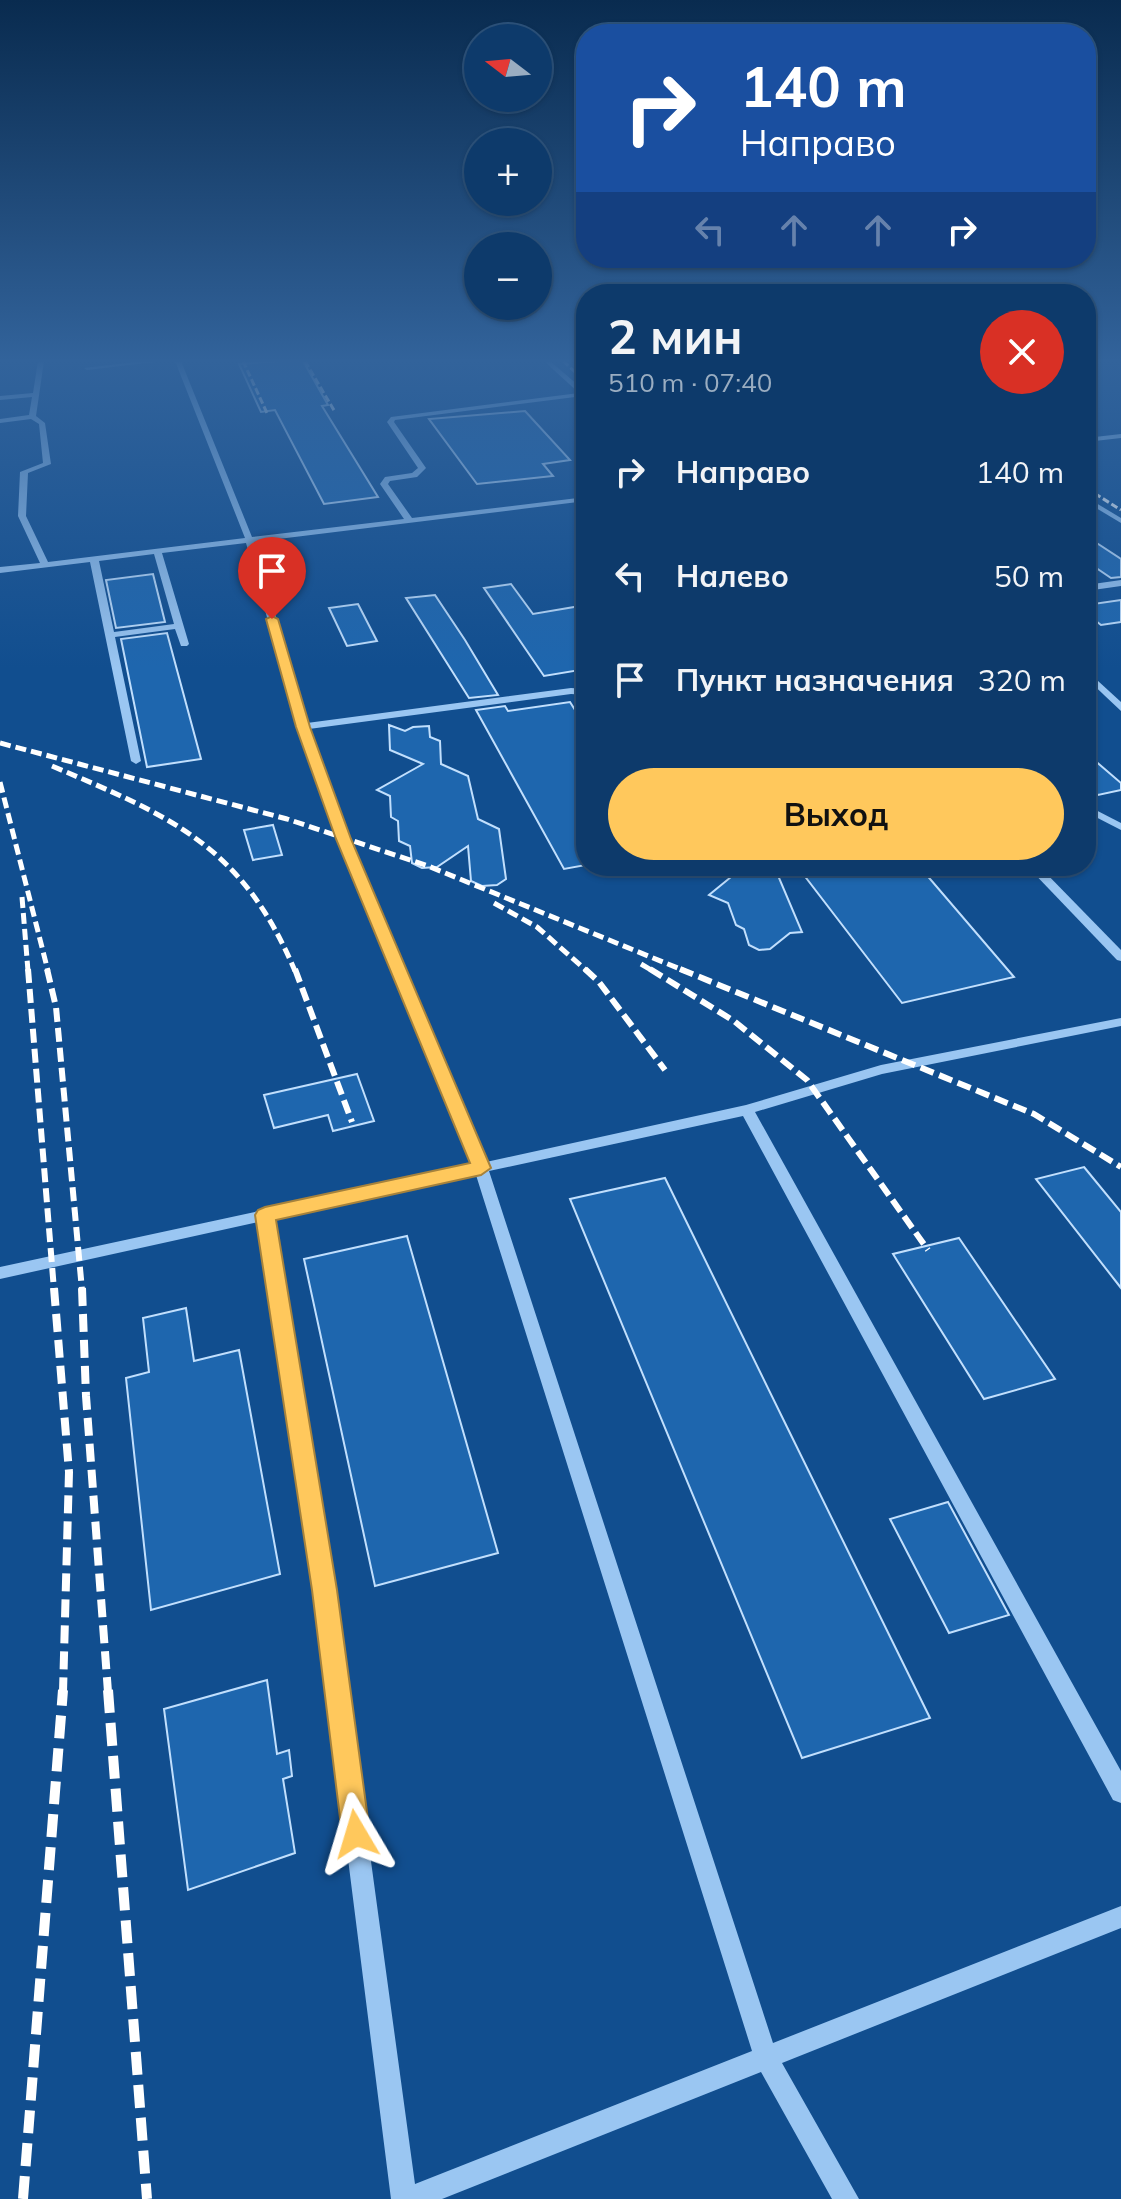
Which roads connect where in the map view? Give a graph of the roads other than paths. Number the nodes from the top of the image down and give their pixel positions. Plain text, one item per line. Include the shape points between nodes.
1 (47, 464) edge
2 (219, 464) edge
3 (419, 464) edge
4 (576, 500) edge
5 (1096, 505) edge
6 (410, 521) junction
7 (1121, 521) edge
8 (249, 539) junction
9 (157, 551) junction
10 (94, 559) junction
11 (45, 564) junction
12 (0, 570) edge
13 (1121, 583) edge
14 (1096, 587) edge
15 (179, 626) junction
16 (110, 635) junction
17 (184, 644) dead end
18 (1096, 683) edge
19 (576, 691) edge
20 (1121, 708) edge
21 (303, 727) junction
22 (136, 761) dead end
23 (1096, 813) edge
24 (1121, 827) edge
25 (1043, 876) edge
26 (1121, 957) edge
27 (1121, 1022) edge
28 (747, 1110) junction
29 (481, 1168) junction
30 (265, 1215) junction
31 (0, 1273) edge
32 (1121, 1792) edge
33 (1121, 1917) edge
34 (766, 2058) junction
35 (407, 2199) edge
36 (846, 2199) edge

1 - 11 lane via 24,472 22,516
2 - 8 lane
3 - 6 lane via 422,468 414,475 384,484
4 - 6 lane
5 - 7 lane
6 - 8 lane
8 - 9 lane
8 - 21 lane
9 - 10 lane
9 - 15 lane
10 - 11 lane
10 - 16 lane
11 - 12 lane
13 - 14 lane
15 - 16 lane
15 - 17 lane
16 - 22 lane
18 - 20 lane
19 - 21 lane
21 - 29 lane
23 - 24 lane
25 - 26 lane
27 - 28 lane via 881,1070
28 - 29 lane
28 - 32 lane
29 - 30 lane
29 - 34 lane
30 - 31 lane
30 - 35 lane via 324,1590
33 - 34 lane
34 - 35 lane
34 - 36 lane

